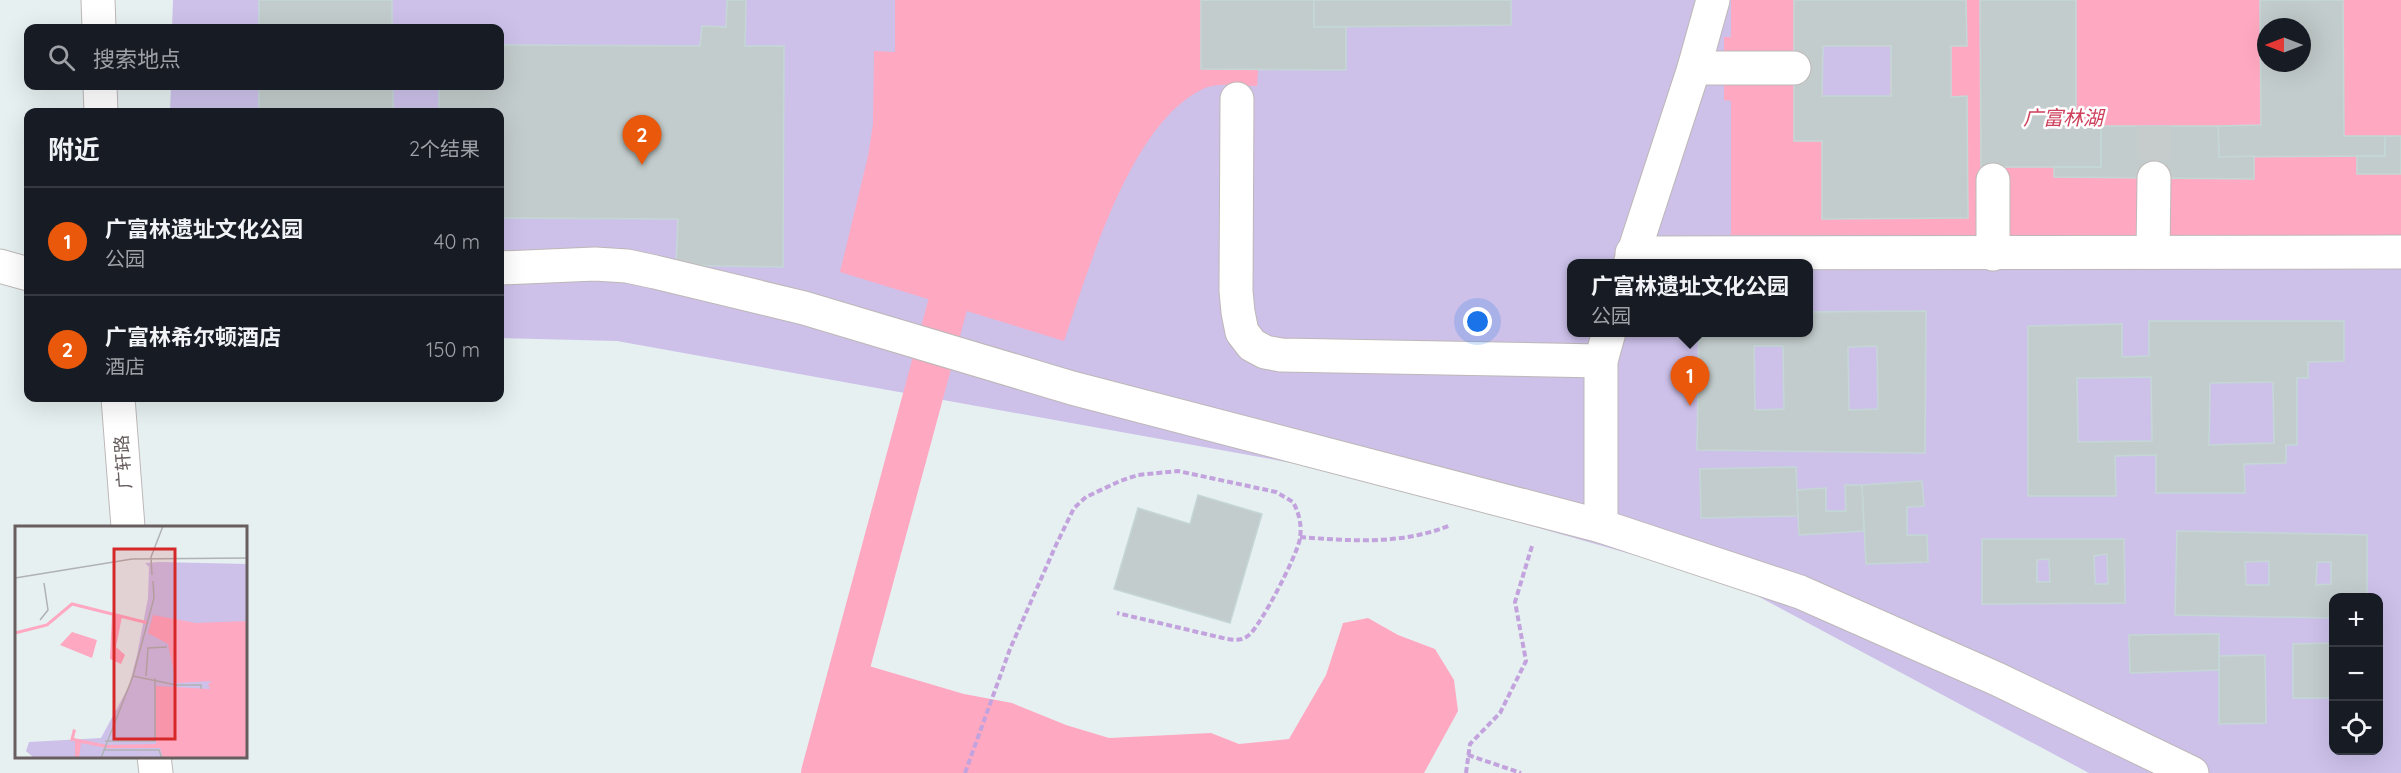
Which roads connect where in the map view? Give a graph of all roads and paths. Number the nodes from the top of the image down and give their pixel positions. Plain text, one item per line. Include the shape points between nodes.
1 (98, 0) edge
2 (1713, 0) edge
3 (99, 24) edge
4 (1694, 68) junction
5 (1794, 68) dead end
6 (100, 90) edge
7 (1237, 99) dead end
8 (101, 108) edge
9 (2154, 178) tunnel mouth
10 (1993, 180) dead end
11 (2153, 252) junction
12 (2401, 252) edge
13 (1993, 254) junction
14 (1631, 258) edge
15 (0, 266) edge
16 (504, 268) edge
17 (24, 273) edge
18 (1605, 347) edge
19 (118, 402) edge
20 (1486, 497) junction
21 (1544, 511) junction
22 (128, 526) edge
23 (1601, 526) junction
24 (1300, 537) junction
25 (1117, 613) dead end
26 (1468, 755) junction
27 (154, 758) edge
28 (156, 773) edge
29 (965, 773) edge
30 (1466, 773) edge
31 (1521, 773) edge
32 (2192, 773) edge

1 - 3 street
2 - 4 street
4 - 5 street
4 - 14 street
6 - 8 street
7 - 18 street via 1236,291 1242,332 1252,345 1281,355
9 - 11 street
10 - 13 street
11 - 12 street
11 - 13 street
13 - 14 street
15 - 17 street
16 - 20 street via 627,266 804,308 1072,388
18 - 23 street
19 - 22 street, 广轩路
20 - 21 street
20 - 24 path via 1452,525 1421,535 1350,540
21 - 23 street
21 - 26 path via 1515,602 1526,661 1500,713 1470,744
23 - 32 street via 1800,592 1997,679
24 - 25 path via 1294,556 1248,637 1227,639
24 - 29 path via 1293,502 1276,492 1178,471 1146,473 1086,497 1074,508 1010,649
26 - 30 path
26 - 31 path
27 - 28 street

